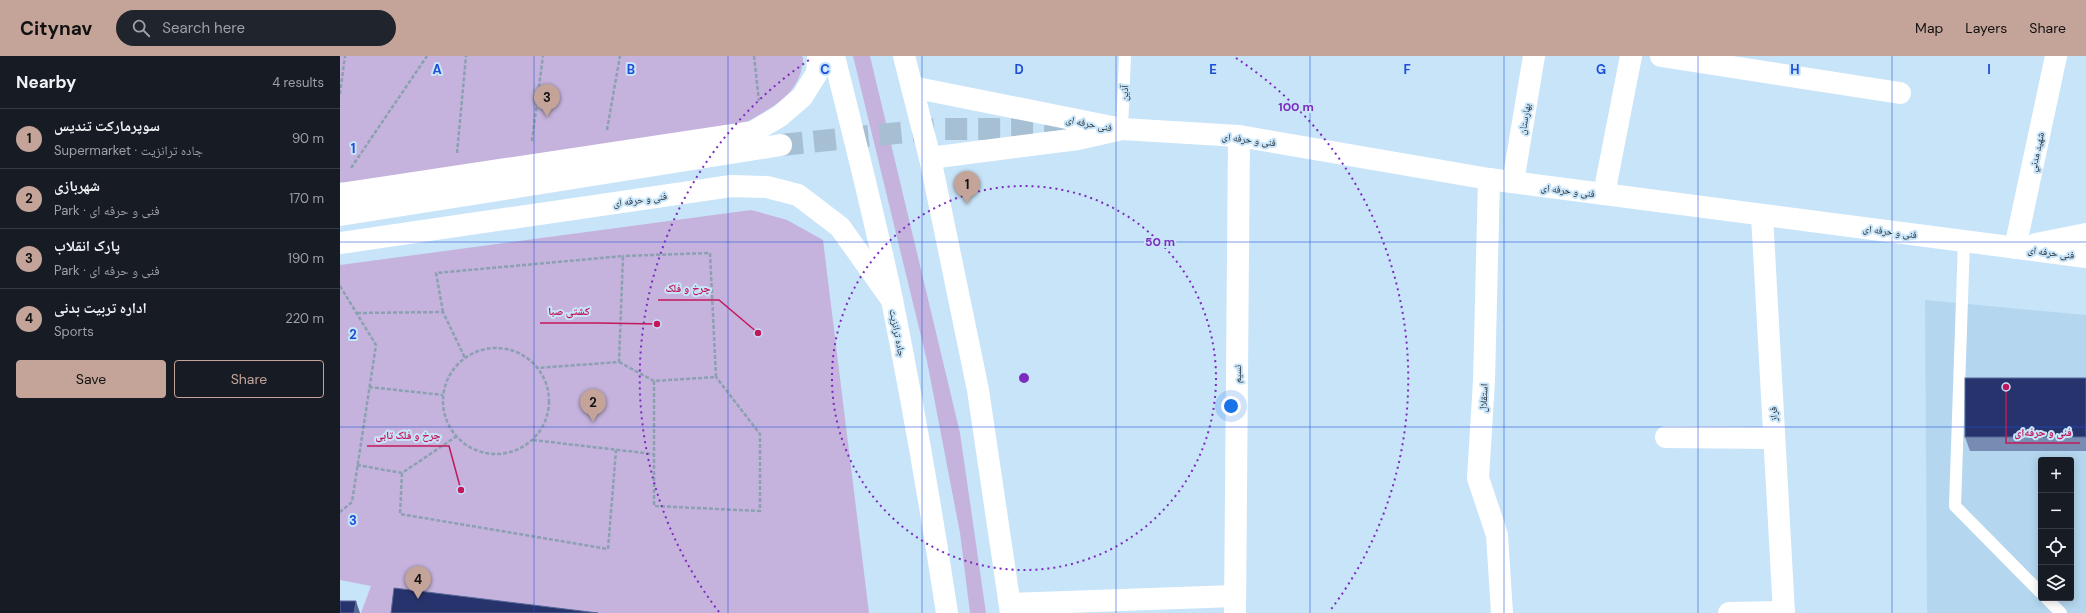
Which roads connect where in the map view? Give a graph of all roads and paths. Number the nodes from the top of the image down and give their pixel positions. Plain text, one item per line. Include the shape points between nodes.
1 (345, 56) edge
2 (427, 56) edge
3 (466, 56) edge
4 (543, 56) edge
5 (620, 56) edge
6 (754, 56) edge
7 (818, 56) edge
8 (834, 56) edge
9 (904, 56) edge
10 (1125, 56) edge
11 (1534, 56) edge
12 (1631, 56) edge
13 (1660, 56) edge
14 (2056, 56) edge
15 (912, 87) junction
16 (1900, 93) dead end
17 (340, 94) edge
18 (759, 103) dead end
19 (1122, 130) junction
20 (607, 132) dead end
21 (1239, 136) junction
22 (532, 142) dead end
23 (781, 145) tunnel mouth
24 (457, 154) dead end
25 (930, 158) junction
26 (348, 173) dead end
27 (1489, 179) junction
28 (1513, 182) junction
29 (340, 194) edge
30 (1604, 194) junction
31 (340, 215) edge
32 (1762, 215) junction
33 (2086, 234) edge
34 (1964, 241) junction
35 (340, 243) edge
36 (2015, 248) junction
37 (623, 256) junction
38 (2086, 257) edge
39 (340, 286) edge
40 (892, 300) junction
41 (442, 312) junction
42 (356, 313) junction
43 (465, 358) junction
44 (619, 362) junction
45 (536, 368) junction
46 (716, 377) junction
47 (654, 381) junction
48 (369, 387) junction
49 (443, 395) junction
50 (457, 436) junction
51 (1666, 437) dead end
52 (1774, 438) junction
53 (533, 440) junction
54 (616, 450) junction
55 (653, 454) junction
56 (357, 465) junction
57 (402, 473) junction
58 (340, 512) edge
59 (2038, 590) edge
60 (2049, 601) edge
61 (1235, 604) edge
62 (1010, 609) edge
63 (1784, 612) edge
64 (947, 613) edge
65 (1502, 613) edge
66 (1729, 613) edge
67 (2061, 613) edge

1 - 17 path
2 - 26 path
3 - 24 path
4 - 22 path
5 - 20 path
6 - 18 path
7 - 29 street via 817,73 802,97 780,116 753,132
8 - 40 street, جاده ترانزیت
9 - 15 street
10 - 19 lane, آذین
11 - 28 street, بهارستان
12 - 30 street
13 - 16 street
14 - 36 street, شهيد مدني
15 - 19 street, فنی حرفه ای
15 - 25 street
19 - 21 street, فنی و حرفه ای
19 - 25 street, فنی حرفه ای via 1078,139
21 - 27 street, فنی و حرفه ای
21 - 61 street, نسيم
23 - 31 street
25 - 62 street via 978,390
27 - 28 street, فنی و حرفه ای
27 - 65 street, استقلال via 1484,381 1478,478 1497,535
28 - 30 street, فنی و حرفه ای
30 - 32 street, فنی و حرفه ای
32 - 34 street, فنی و حرفه ای
32 - 52 street, فراز
33 - 36 street, فنی حرفه ای
34 - 36 street, فنی و حرفه ای
34 - 59 lane via 1955,506
35 - 40 street, فنی و حرفه ای via 731,186 767,187 798,195 840,227
36 - 38 street, فنی حرفه ای
37 - 41 path via 436,273
37 - 44 path
37 - 46 path via 710,253
39 - 42 path
40 - 64 street, جاده ترانزیت via 930,503
41 - 42 path
41 - 43 path
42 - 48 path via 376,345
43 - 45 path via 486,349 502,348 518,353 533,362
43 - 49 path via 448,379
44 - 45 path
44 - 47 path
45 - 53 path via 543,375 548,391 549,408 544,425
46 - 47 path
46 - 55 path via 760,434 760,511 654,506
47 - 55 path
48 - 49 path
48 - 56 path
49 - 50 path via 444,413
50 - 53 path via 464,444 481,452 499,454 517,450
50 - 57 path
51 - 52 street
52 - 63 street, فراز
53 - 54 path
54 - 55 path
54 - 57 path via 608,549 400,514
56 - 57 path
56 - 58 path via 352,502
60 - 67 lane
61 - 62 street
63 - 66 street

